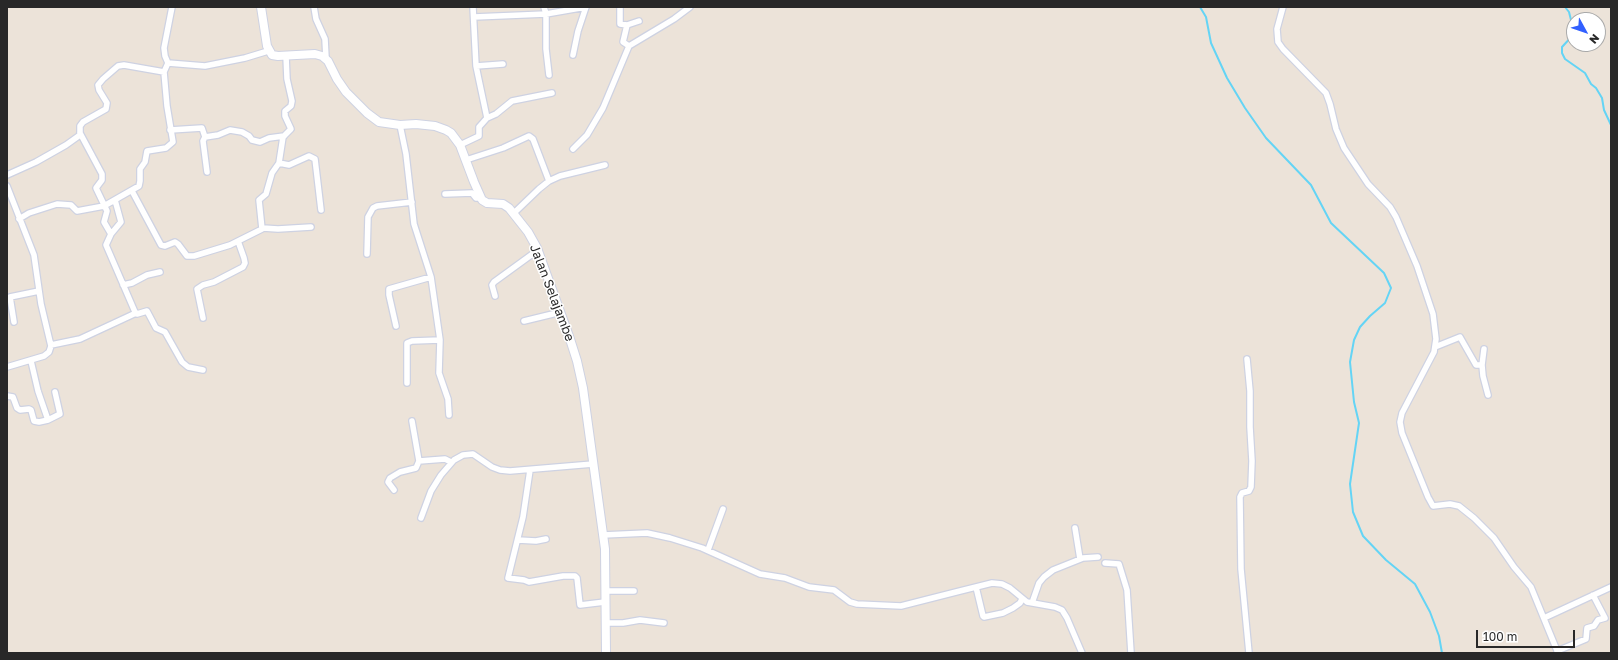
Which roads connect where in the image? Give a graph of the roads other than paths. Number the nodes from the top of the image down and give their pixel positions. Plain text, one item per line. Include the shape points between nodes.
1 (172, 7) edge
2 (261, 7) edge
3 (314, 7) edge
4 (473, 7) edge
5 (544, 7) edge
6 (586, 7) edge
7 (620, 7) edge
8 (690, 7) edge
9 (1283, 7) edge
10 (546, 14) junction
11 (474, 17) junction
12 (639, 21) dead end
13 (626, 25) junction
14 (629, 46) junction
15 (268, 51) junction
16 (573, 55) dead end
17 (286, 56) junction
18 (326, 58) junction
19 (168, 63) junction
20 (503, 64) dead end
21 (476, 66) junction
22 (164, 72) junction
23 (549, 75) dead end
24 (552, 93) dead end
25 (487, 118) junction
26 (400, 125) junction
27 (170, 130) junction
28 (80, 132) junction
29 (205, 136) junction
30 (284, 136) junction
31 (460, 145) junction
32 (573, 149) dead end
33 (466, 160) junction
34 (279, 163) junction
35 (605, 165) dead end
36 (207, 172) dead end
37 (7, 175) edge
38 (549, 181) junction
39 (7, 186) edge
40 (132, 191) junction
41 (445, 194) dead end
42 (481, 198) junction
43 (115, 200) junction
44 (412, 202) junction
45 (104, 206) junction
46 (321, 210) dead end
47 (514, 213) junction
48 (19, 218) junction
49 (263, 228) junction
50 (311, 228) dead end
51 (111, 234) junction
52 (238, 242) junction
53 (538, 250) junction
54 (367, 254) dead end
55 (160, 272) dead end
56 (431, 277) junction
57 (123, 285) junction
58 (39, 291) junction
59 (495, 296) dead end
60 (9, 297) edge
61 (561, 312) junction
62 (136, 313) junction
63 (203, 318) dead end
64 (524, 321) dead end
65 (14, 322) dead end
66 (396, 326) dead end
67 (440, 340) junction
68 (51, 345) junction
69 (1435, 347) junction
70 (1484, 349) dead end
71 (1247, 359) dead end
72 (31, 361) junction
73 (1482, 365) junction
74 (7, 367) edge
75 (203, 370) dead end
76 (407, 383) dead end
77 (55, 392) dead end
78 (1488, 395) dead end
79 (7, 396) edge
80 (449, 415) dead end
81 (48, 420) junction
82 (412, 420) dead end
83 (419, 461) junction
84 (451, 462) junction
85 (593, 464) junction
86 (530, 470) junction
87 (394, 490) dead end
88 (723, 509) dead end
89 (421, 518) dead end
90 (1075, 528) dead end
91 (603, 535) junction
92 (546, 539) dead end
93 (518, 540) junction
94 (708, 550) junction
95 (1098, 557) dead end
96 (1080, 559) junction
97 (1105, 563) dead end
98 (976, 587) junction
99 (1611, 587) edge
100 (605, 591) junction
101 (634, 591) dead end
102 (1593, 595) junction
103 (1022, 599) junction
104 (605, 602) junction
105 (1032, 604) junction
106 (1544, 618) junction
107 (664, 622) dead end
108 (606, 623) junction
109 (1557, 652) edge
110 (606, 653) edge
111 (1082, 653) edge
112 (1131, 653) edge
113 (1249, 653) edge

1 - 19 street via 164,48
2 - 15 street
3 - 18 street via 316,19 325,39
4 - 11 street
5 - 10 street
6 - 10 street
6 - 16 street
7 - 13 street via 619,23
8 - 14 street
9 - 69 street via 1277,29 1278,42 1326,92 1344,148 1368,184 1396,217 1417,266 1433,314 1436,329
10 - 11 street
10 - 23 street
11 - 21 street
12 - 13 street
13 - 14 street via 623,41
14 - 32 street via 603,108 587,135
15 - 17 street via 273,56
15 - 19 street via 205,66
17 - 18 street via 315,54
17 - 30 street via 287,79 292,101 291,106 285,111 290,130
18 - 26 street via 340,83 367,113 382,123
19 - 22 street
20 - 21 street
21 - 25 street
22 - 27 street
22 - 28 street via 118,66 98,85 107,101 107,108 84,122 80,126
24 - 25 street via 512,101
25 - 31 street via 479,127 479,136
26 - 31 street via 419,124 442,128 451,133
26 - 44 street
27 - 29 street via 202,128
27 - 40 street via 172,144 147,152 145,162 139,171 140,184
28 - 37 street via 77,137 50,155
28 - 45 street via 102,172 102,180 96,188
29 - 30 street via 218,135 230,130 242,132 252,140 260,142
29 - 36 street via 203,141
30 - 34 street
31 - 33 street
33 - 38 street via 529,136 534,142
33 - 42 street
34 - 46 street via 289,165 309,156 315,159
34 - 49 street via 272,173 266,194 259,200
35 - 38 street
38 - 47 street
39 - 48 street
40 - 43 street
40 - 52 street via 162,246 175,242 189,257
41 - 42 street via 472,193 476,198
42 - 47 street, Jalan Selajambe via 485,203 503,204
43 - 45 street
43 - 51 street via 121,222
44 - 54 street via 374,208 368,217
44 - 56 street via 414,224
45 - 48 street via 79,211 71,205 56,204
45 - 51 street via 107,211 104,222
47 - 53 street, Jalan Selajambe
48 - 58 street via 34,254
49 - 50 street
49 - 52 street
51 - 57 street via 106,245
52 - 63 street via 244,258 243,267 197,289
53 - 59 street via 494,282 492,285
53 - 61 street, Jalan Selajambe
55 - 57 street
56 - 66 street via 389,289 388,295
56 - 67 street
57 - 62 street
58 - 60 street
58 - 68 street
60 - 65 street
61 - 64 street
61 - 85 street, Jalan Selajambe via 578,361
62 - 68 street via 80,339
62 - 75 street via 147,311 156,328 164,331 182,362 188,367
67 - 76 street via 406,343
67 - 80 street via 439,373 448,399
68 - 72 street via 47,354
69 - 73 street via 1460,337 1475,364
69 - 106 street via 1402,413 1402,433 1431,504 1436,507 1455,504 1482,525 1528,583
70 - 73 street
71 - 113 street via 1251,487 1249,491 1242,493 1240,498 1241,569
72 - 74 street
72 - 81 street
73 - 78 street
77 - 81 street via 60,414
79 - 81 street via 13,397 20,410 31,410 35,422
82 - 83 street
83 - 84 street via 445,459
83 - 87 street via 416,468 400,472 390,478 388,482
84 - 86 street via 470,454 500,470
84 - 89 street via 434,486
85 - 86 street
85 - 91 street, Jalan Selajambe
86 - 93 street
88 - 94 street
90 - 96 street
91 - 94 street via 647,533
91 - 100 street, Jalan Selajambe
92 - 93 street
93 - 104 street via 509,579 529,582 575,576 580,605
94 - 98 street via 760,574 784,578 809,588 834,590 857,604 901,606
95 - 96 street
96 - 105 street via 1060,566 1044,577 1039,583
97 - 112 street via 1119,564 1127,590
98 - 103 street via 992,583 1002,584
98 - 103 street via 984,617 1003,613 1020,603
99 - 102 street
100 - 101 street
100 - 104 street, Jalan Selajambe
102 - 106 street
102 - 109 street via 1605,618 1587,628 1586,639
103 - 105 street
104 - 108 street, Jalan Selajambe
105 - 111 street via 1062,610
106 - 109 street
107 - 108 street via 640,620
108 - 110 street, Jalan Selajambe

